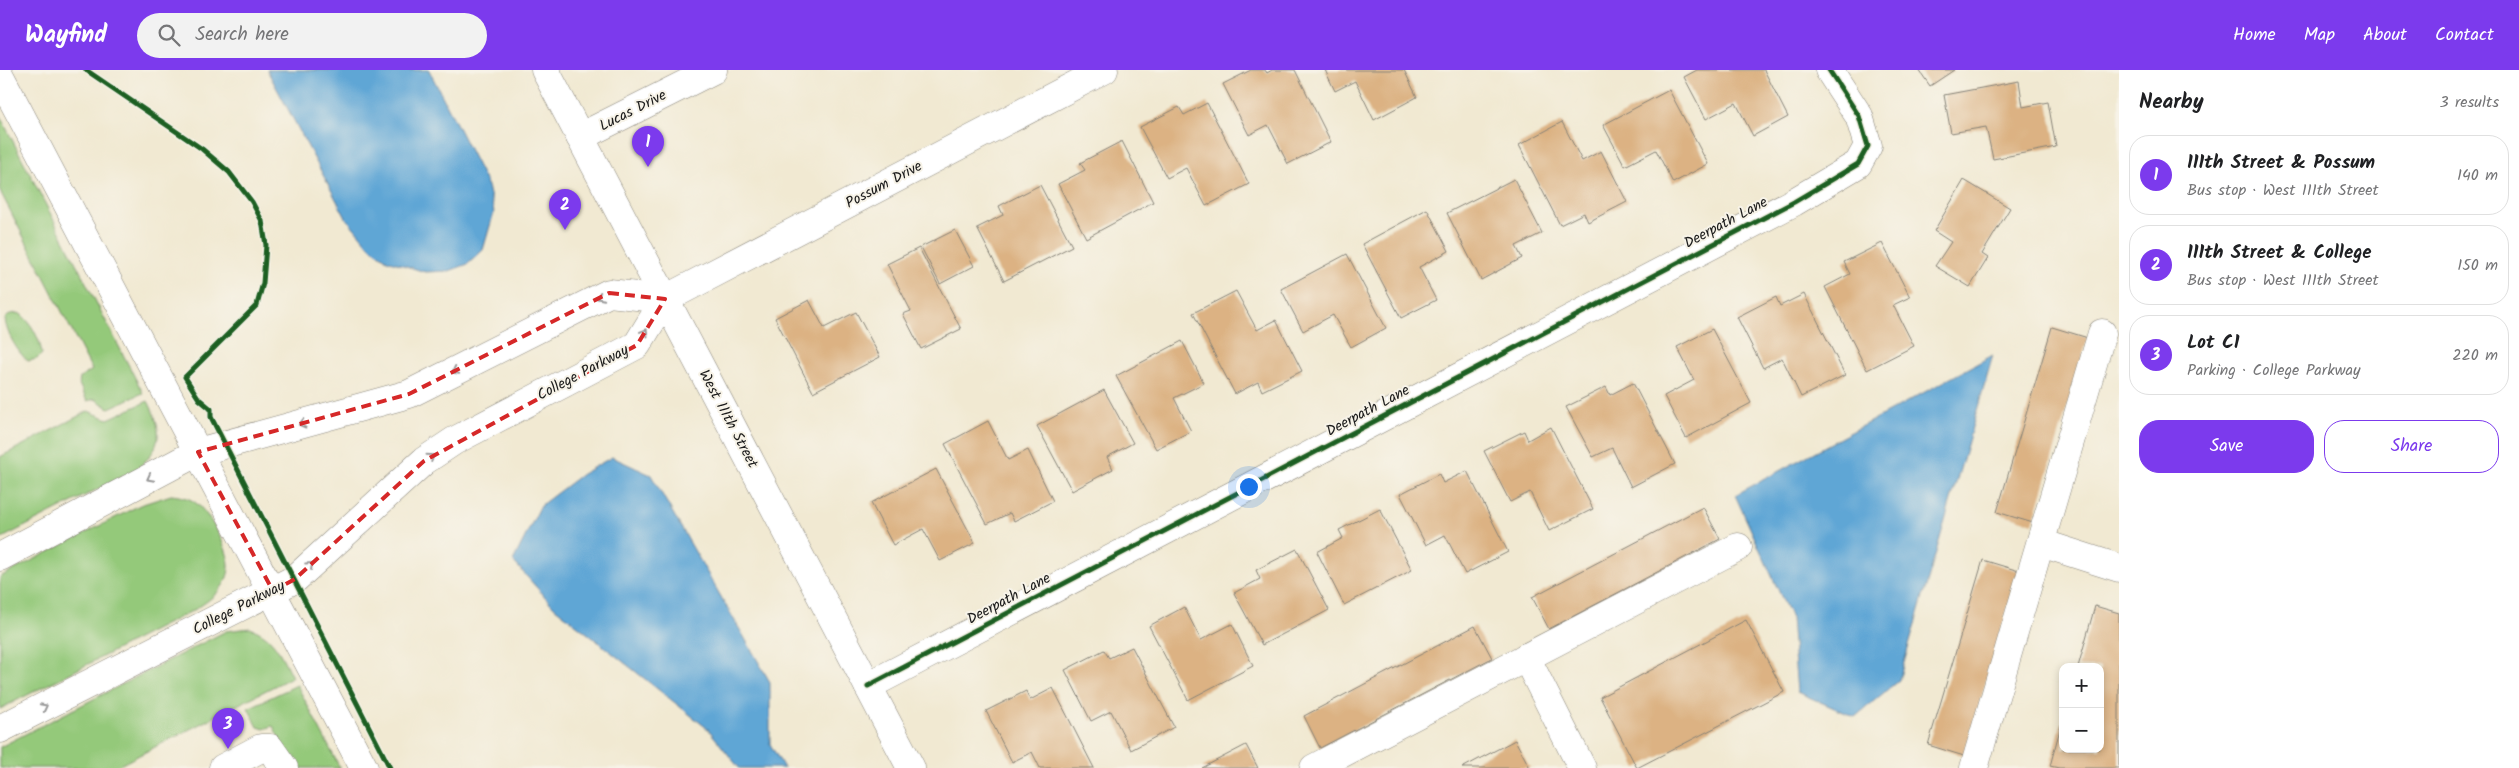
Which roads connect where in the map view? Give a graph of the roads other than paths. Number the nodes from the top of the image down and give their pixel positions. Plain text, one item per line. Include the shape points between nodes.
1 (545, 70) edge
2 (712, 70) edge
3 (1104, 70) edge
4 (1829, 70) edge
5 (0, 76) edge
6 (580, 137) junction
7 (665, 299) junction
8 (2102, 333) dead end
9 (198, 452) junction
10 (2041, 543) junction
11 (1738, 547) dead end
12 (0, 557) edge
13 (2119, 568) edge
14 (273, 591) junction
15 (1526, 657) junction
16 (868, 686) junction
17 (0, 729) edge
18 (223, 768) edge
19 (284, 768) edge
20 (364, 768) edge
21 (911, 768) edge
22 (1314, 768) edge
23 (1582, 768) edge
24 (1974, 768) edge

1 - 6 street, West 111th Street
2 - 6 street, Lucas Drive
3 - 7 street, Possum Drive
4 - 16 street, Deerpath Lane via 1858,116 1868,146 1858,164 1822,187
5 - 9 street
6 - 7 street, West 111th Street
7 -> 9 street via 609,293 409,394
14 -> 7 street, College Parkway via 295,579 424,461 454,441 637,345
7 - 16 street, West 111th Street
8 - 10 street
9 -> 12 street
9 - 14 street
10 - 13 street
10 - 24 street
11 - 15 street
17 -> 14 street, College Parkway
14 - 20 street
15 - 22 street
15 - 23 street
16 - 21 street, West 111th Street
18 - 19 street via 261,748 270,748

